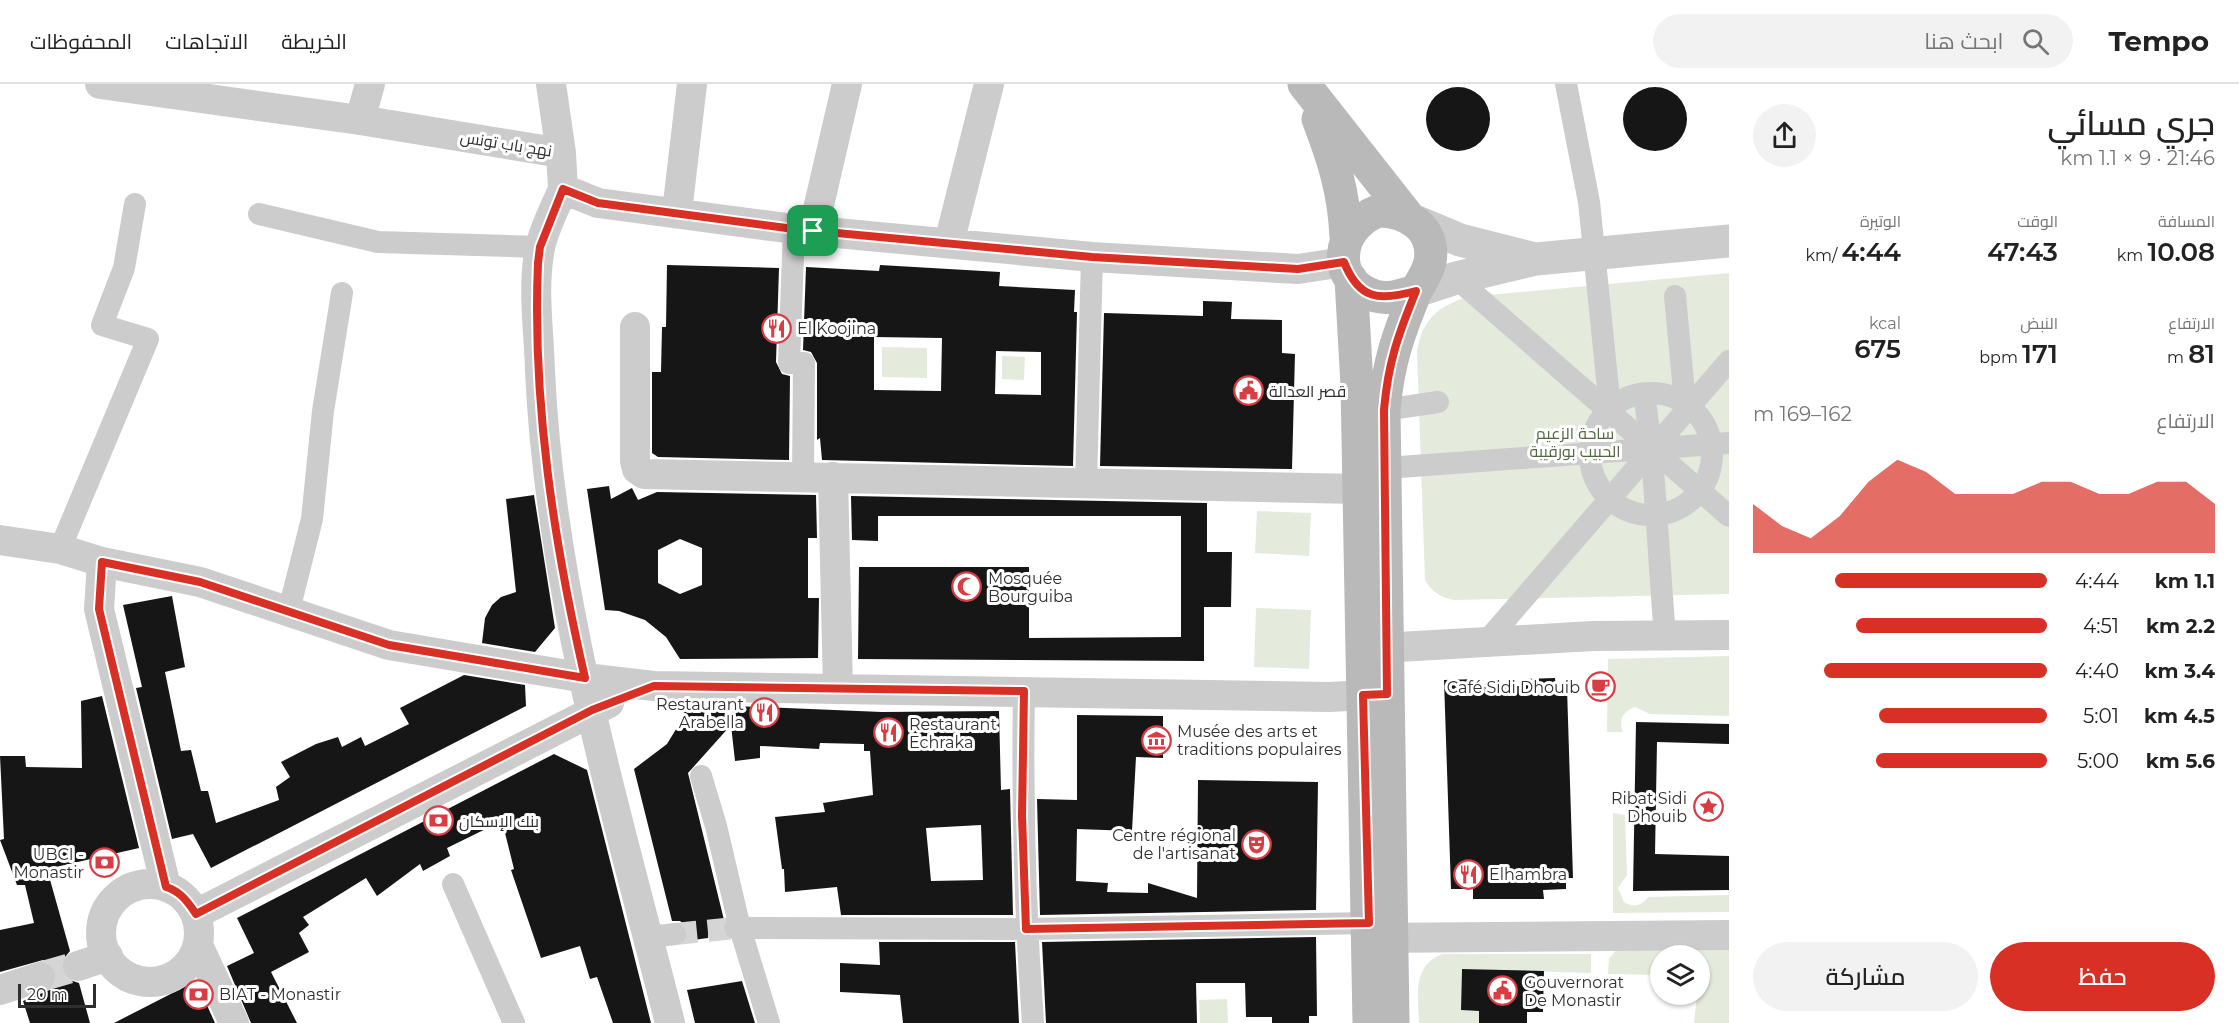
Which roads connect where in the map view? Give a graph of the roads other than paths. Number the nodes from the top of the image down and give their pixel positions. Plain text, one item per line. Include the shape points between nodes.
1 (100, 84) edge
2 (370, 84) edge
3 (551, 84) edge
4 (692, 84) edge
5 (847, 84) edge
6 (989, 84) edge
7 (1304, 84) edge
8 (1566, 84) edge
9 (360, 120) junction
10 (561, 153) junction
11 (563, 189) junction
12 (135, 204) dead end
13 (677, 212) junction
14 (259, 214) dead end
15 (1412, 219) junction
16 (804, 230) junction
17 (1729, 241) edge
18 (949, 243) junction
19 (540, 247) junction
20 (1593, 254) junction
21 (1092, 257) junction
22 (1347, 259) junction
23 (1536, 259) junction
24 (1456, 278) junction
25 (1416, 291) junction
26 (342, 293) dead end
27 (1675, 296) dead end
28 (635, 327) dead end
29 (1729, 361) edge
30 (1644, 394) junction
31 (1438, 402) dead end
32 (1687, 405) junction
33 (1384, 410) junction
34 (1609, 410) junction
35 (1720, 444) edge
36 (1652, 449) junction
37 (1590, 453) junction
38 (1386, 468) junction
39 (803, 477) junction
40 (833, 477) junction
41 (1086, 483) junction
42 (1359, 489) junction
43 (1700, 491) junction
44 (1609, 499) junction
45 (1654, 514) junction
46 (1729, 516) edge
47 (0, 540) edge
48 (60, 549) junction
49 (102, 562) junction
50 (289, 610) junction
51 (1665, 635) junction
52 (1729, 635) edge
53 (1486, 642) junction
54 (1374, 648) junction
55 (585, 678) junction
56 (654, 686) junction
57 (838, 688) junction
58 (1024, 691) junction
59 (1375, 694) junction
60 (592, 710) junction
61 (701, 776) dead end
62 (453, 884) dead end
63 (166, 887) junction
64 (196, 914) junction
65 (737, 928) junction
66 (1026, 929) junction
67 (1376, 933) junction
68 (1729, 935) edge
69 (198, 945) junction
70 (108, 956) junction
71 (78, 966) tunnel mouth
72 (40, 977) tunnel mouth
73 (0, 990) edge
74 (234, 1023) edge
75 (514, 1023) edge
76 (670, 1023) edge
77 (769, 1023) edge
78 (1033, 1023) edge
79 (1369, 1023) edge
80 (1393, 1023) edge

1 - 9 street, نهج باب تونس
2 - 9 street
3 - 10 street
4 - 13 street
5 - 16 street
6 - 18 street
7 - 15 main road
7 - 22 main road via 1338,170 1345,207
8 - 20 street via 1589,202
9 - 10 street, نهج باب تونس
10 - 11 street, نهج باب تونس
11 - 13 street via 598,203
11 - 19 street
12 - 48 street via 124,268 102,325 148,339
13 - 16 street
14 - 19 street via 378,242
15 - 22 main road via 1393,211 1372,213 1354,225
15 - 23 street via 1460,240
15 - 25 main road via 1424,231 1431,251 1427,272
16 - 18 street
16 - 39 street via 789,363 804,363
17 - 20 street
18 - 21 street
19 - 55 street via 537,284 545,448
20 - 23 street
20 - 34 street
21 - 22 street via 1298,269
21 - 41 street
22 - 25 main road via 1362,290 1376,297 1392,298
22 - 42 main road via 1357,385
23 - 24 street
24 - 25 street
24 - 34 street
25 - 33 main road via 1394,343
26 - 50 street via 323,411 312,519
27 - 32 street
28 - 39 street via 634,461 640,472
29 - 32 street
30 - 32 street via 1669,395
30 - 34 street via 1628,397
30 - 36 street
31 - 33 street
32 - 35 street
32 - 36 street
33 - 38 main road
34 - 36 street
34 - 37 street via 1597,424
35 - 36 street
35 - 43 street
36 - 37 street
36 - 43 street
36 - 44 street
36 - 45 street
37 - 38 street
37 - 44 street via 1598,485
38 - 54 main road
39 - 40 street
40 - 41 street
40 - 57 street
41 - 42 street
42 - 54 main road
43 - 45 street via 1685,505
43 - 46 street
44 - 45 street via 1628,511
44 - 53 street
45 - 51 street
47 - 48 street
48 - 49 street
49 - 50 street via 200,582
49 - 63 street via 99,609
50 - 55 street via 389,645
51 - 52 street
51 - 53 street
53 - 54 street
54 - 59 main road
55 - 56 street
55 - 60 street
56 - 57 street
56 - 60 street
57 - 58 street
58 - 59 street
58 - 66 street via 1022,816
59 - 67 main road
60 - 64 street
60 - 76 street via 662,936
61 - 65 street via 716,826
62 - 75 street
63 - 64 street via 187,900
63 - 70 street via 141,884 112,901 101,932
64 - 69 street
65 - 66 street
65 - 77 street
66 - 67 street
66 - 78 street
67 - 68 street
67 - 79 main road
67 - 80 main road
69 - 70 street via 181,971 153,981 137,980 123,973
69 - 74 street
70 - 71 street
72 - 73 street

